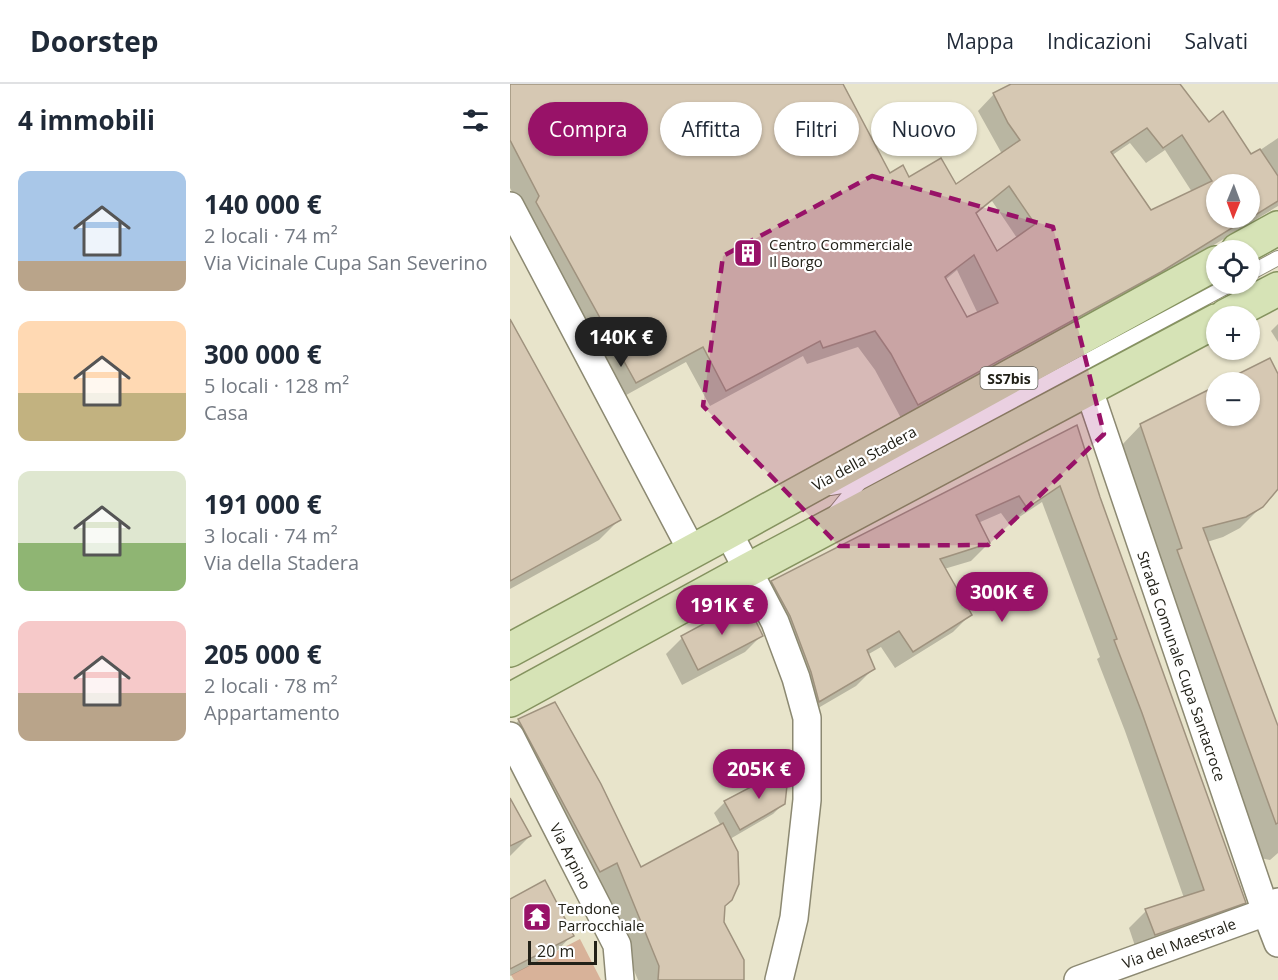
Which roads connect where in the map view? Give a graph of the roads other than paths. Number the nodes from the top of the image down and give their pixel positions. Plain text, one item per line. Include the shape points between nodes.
1 (510, 206) edge
2 (1278, 228) edge
3 (1257, 240) edge
4 (1278, 258) edge
5 (1260, 268) edge
6 (1206, 269) edge
7 (1278, 288) edge
8 (1212, 294) edge
9 (1245, 306) edge
10 (1206, 326) edge
11 (1089, 390) junction
12 (859, 483) junction
13 (801, 492) junction
14 (728, 532) junction
15 (817, 534) junction
16 (692, 551) junction
17 (748, 570) junction
18 (510, 650) edge
19 (510, 700) edge
20 (510, 736) edge
21 (1272, 907) edge
22 (1278, 943) edge
23 (620, 980) edge
24 (779, 980) edge
25 (1078, 980) edge

1 - 16 street
2 - 3 main road
4 - 5 lane
6 - 13 main road, Via della Stadera / SS7bis
7 - 9 main road
8 - 12 lane
10 - 11 main road
11 - 15 main road
11 - 21 street, Strada Comunale Cupa Santacroce
12 - 13 lane
12 - 15 lane
13 - 14 main road, Via della Stadera / SS7bis
14 - 16 main road, Via della Stadera / SS7bis
14 - 17 street
15 - 17 main road
16 - 18 main road, Via della Stadera / SS7bis
17 - 19 main road
17 - 24 street via 775,622 807,718 807,800 794,918
20 - 23 street, Via Arpino via 617,945
21 - 22 street, Strada Comunale Cupa Santacroce
21 - 25 street, Via del Maestrale

